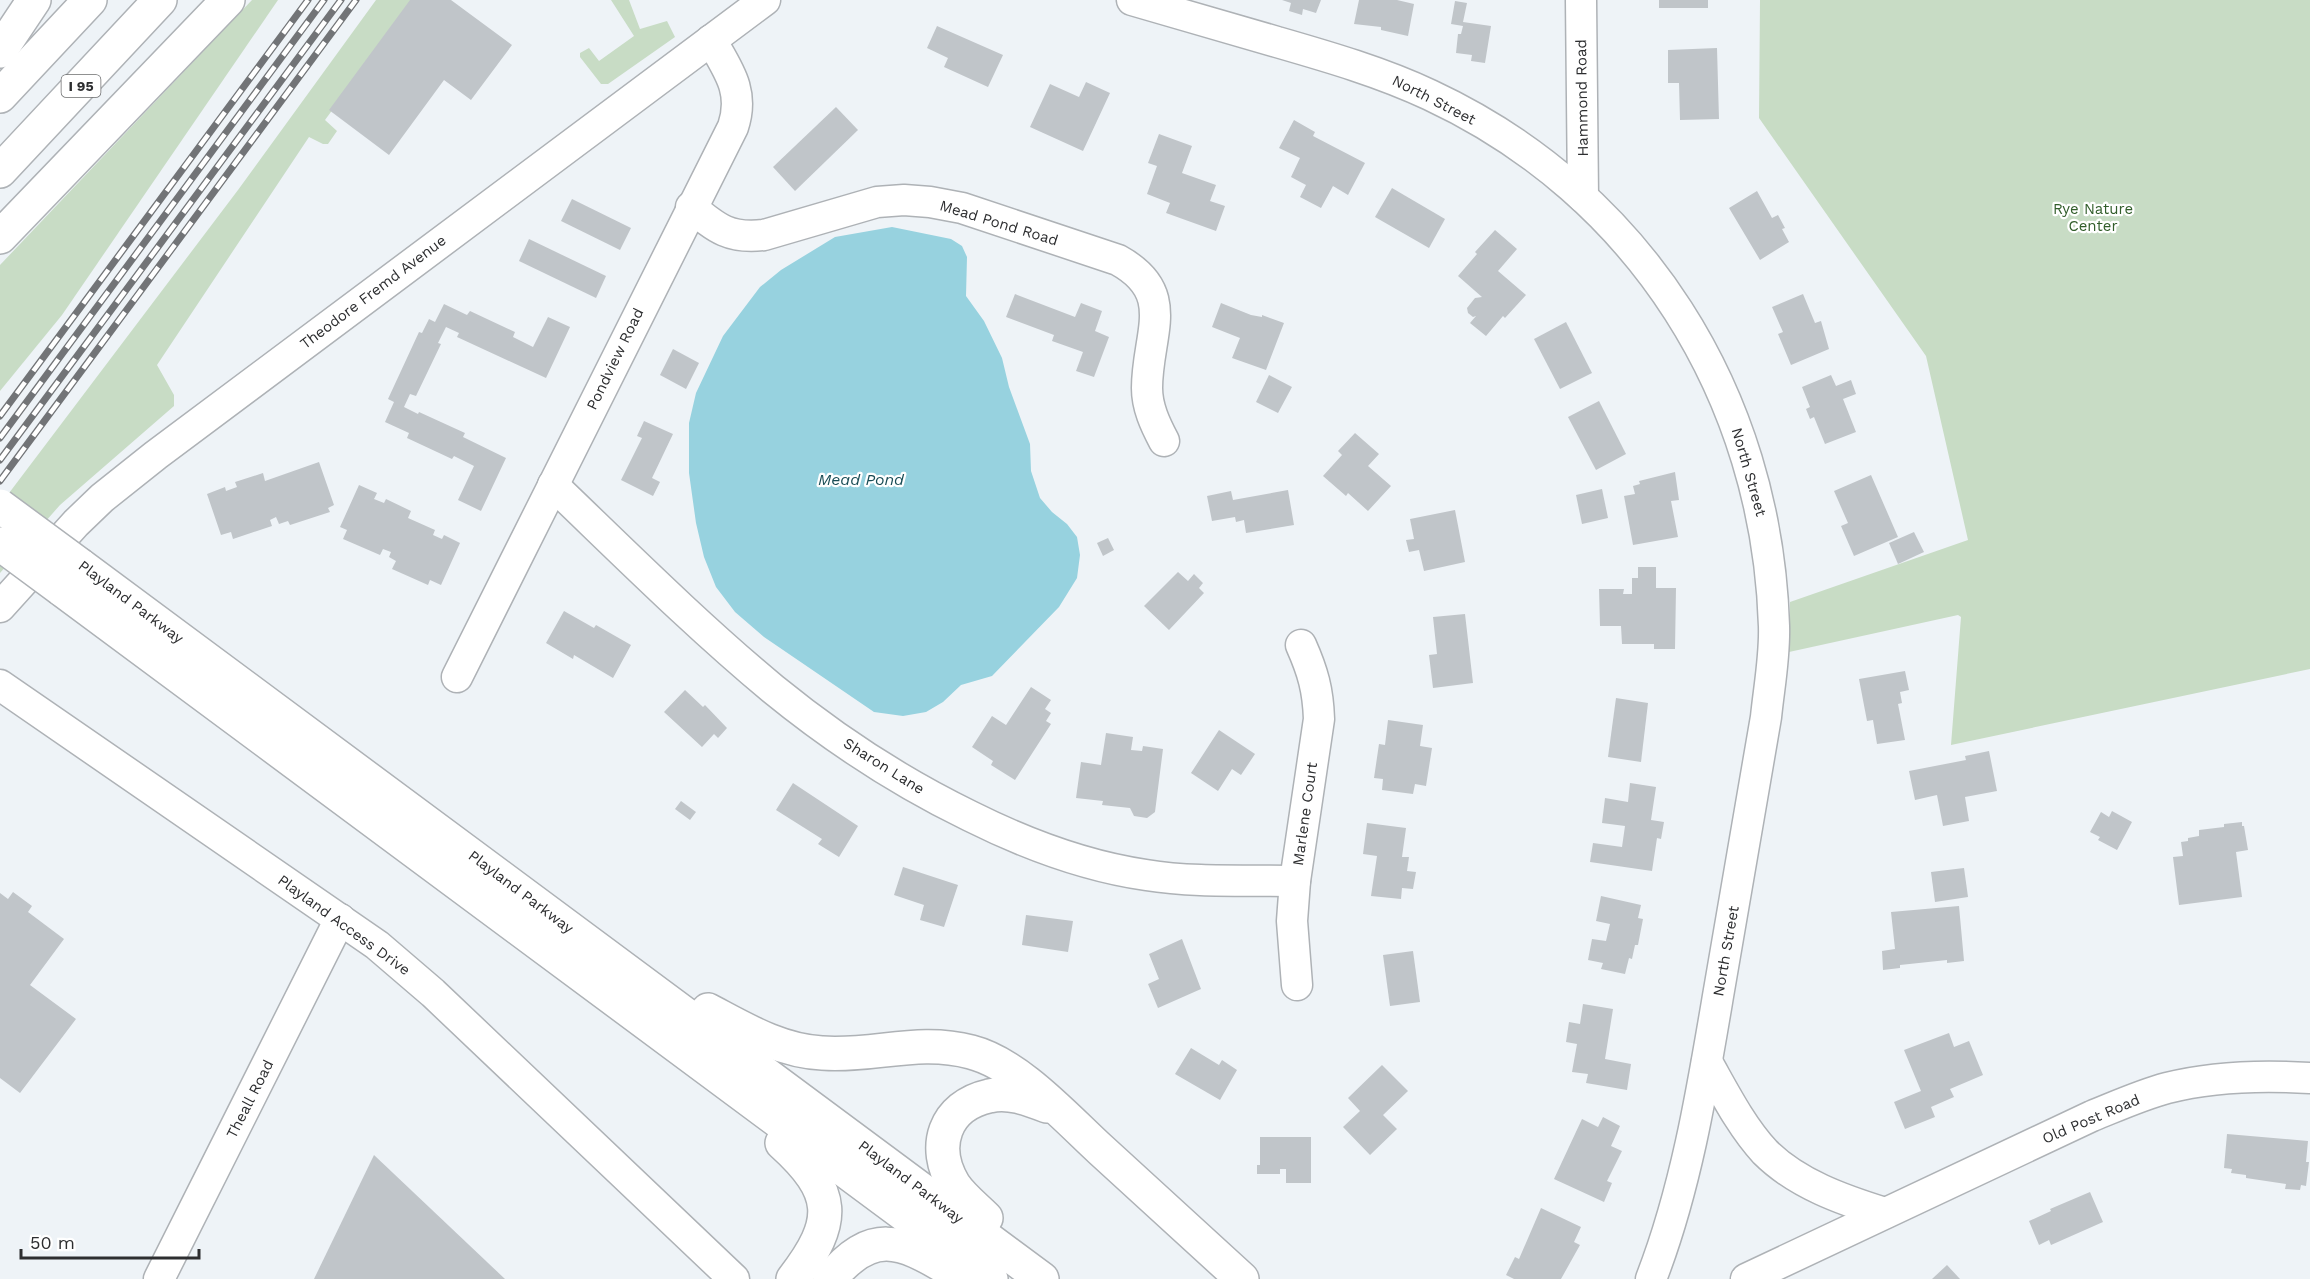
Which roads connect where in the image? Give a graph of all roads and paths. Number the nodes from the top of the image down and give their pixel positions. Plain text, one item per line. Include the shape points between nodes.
1 (34, 0) edge
2 (90, 0) edge
3 (160, 0) edge
4 (228, 0) edge
5 (765, 0) edge
6 (1132, 0) edge
7 (1581, 0) edge
8 (711, 40) junction
9 (0, 51) edge
10 (0, 96) edge
11 (0, 171) edge
12 (1583, 197) junction
13 (691, 207) junction
14 (0, 237) edge
15 (1164, 441) dead end
16 (553, 485) junction
17 (0, 506) edge
18 (0, 544) edge
19 (71, 577) junction
20 (0, 607) edge
21 (1301, 645) dead end
22 (458, 676) dead end
23 (0, 685) edge
24 (1295, 881) junction
25 (340, 919) junction
26 (599, 949) junction
27 (1297, 986) dead end
28 (651, 1025) junction
29 (1707, 1062) junction
30 (2310, 1078) edge
31 (1058, 1111) junction
32 (1885, 1213) junction
33 (159, 1279) edge
34 (735, 1279) edge
35 (793, 1279) edge
36 (830, 1279) edge
37 (964, 1279) edge
38 (991, 1279) edge
39 (1042, 1279) edge
40 (1051, 1279) edge
41 (1242, 1279) edge
42 (1651, 1279) edge
43 (1746, 1279) edge

1 - 9 main road
2 - 10 main road
3 - 11 main road, I 95
4 - 14 main road
5 - 8 street, Theodore Fremd Avenue
6 - 12 street, North Street via 1390,77 1510,140 1548,165
7 - 12 street, Hammond Road
8 - 13 street, Pondview Road via 732,76 738,112
8 - 20 street, Theodore Fremd Avenue via 102,498
12 - 29 street, North Street via 1665,290 1712,368 1745,451 1767,543 1774,630 1769,694
13 - 15 street, Mead Pond Road via 725,233 746,237 764,236 877,202 930,202 962,208 1118,260 1136,270 1154,298 1147,387 1153,419
13 - 16 street, Pondview Road
16 - 22 street, Pondview Road
16 - 24 street, Sharon Lane via 774,690 857,751 951,807 1034,846 1107,868 1187,879
17 - 19 main road, Playland Parkway, bridge
18 - 19 main road, Playland Parkway, bridge
19 - 26 main road, Playland Parkway
19 - 28 main road, Playland Parkway
21 - 24 street, Marlene Court via 1318,692 1319,719
23 - 25 street, Playland Access Drive
24 - 27 street, Marlene Court via 1292,921
25 - 33 street, Theall Road
25 - 34 street, Playland Access Drive via 433,993
26 - 31 main road via 775,1043 821,1053 925,1046 973,1052 1013,1071
26 - 39 main road, Playland Parkway
28 - 35 main road via 817,1179 825,1199 825,1219 810,1258
28 - 38 main road, Playland Parkway
29 - 32 street via 1733,1108 1766,1152 1824,1191
29 - 42 street, North Street via 1678,1200
30 - 32 street, Old Post Road via 2241,1076 2166,1089 2092,1116
31 - 40 main road via 1020,1097 989,1096 970,1103 955,1115 941,1148 955,1186
31 - 41 main road
32 - 43 street, Old Post Road
36 - 37 main road via 855,1254 889,1244 908,1246

